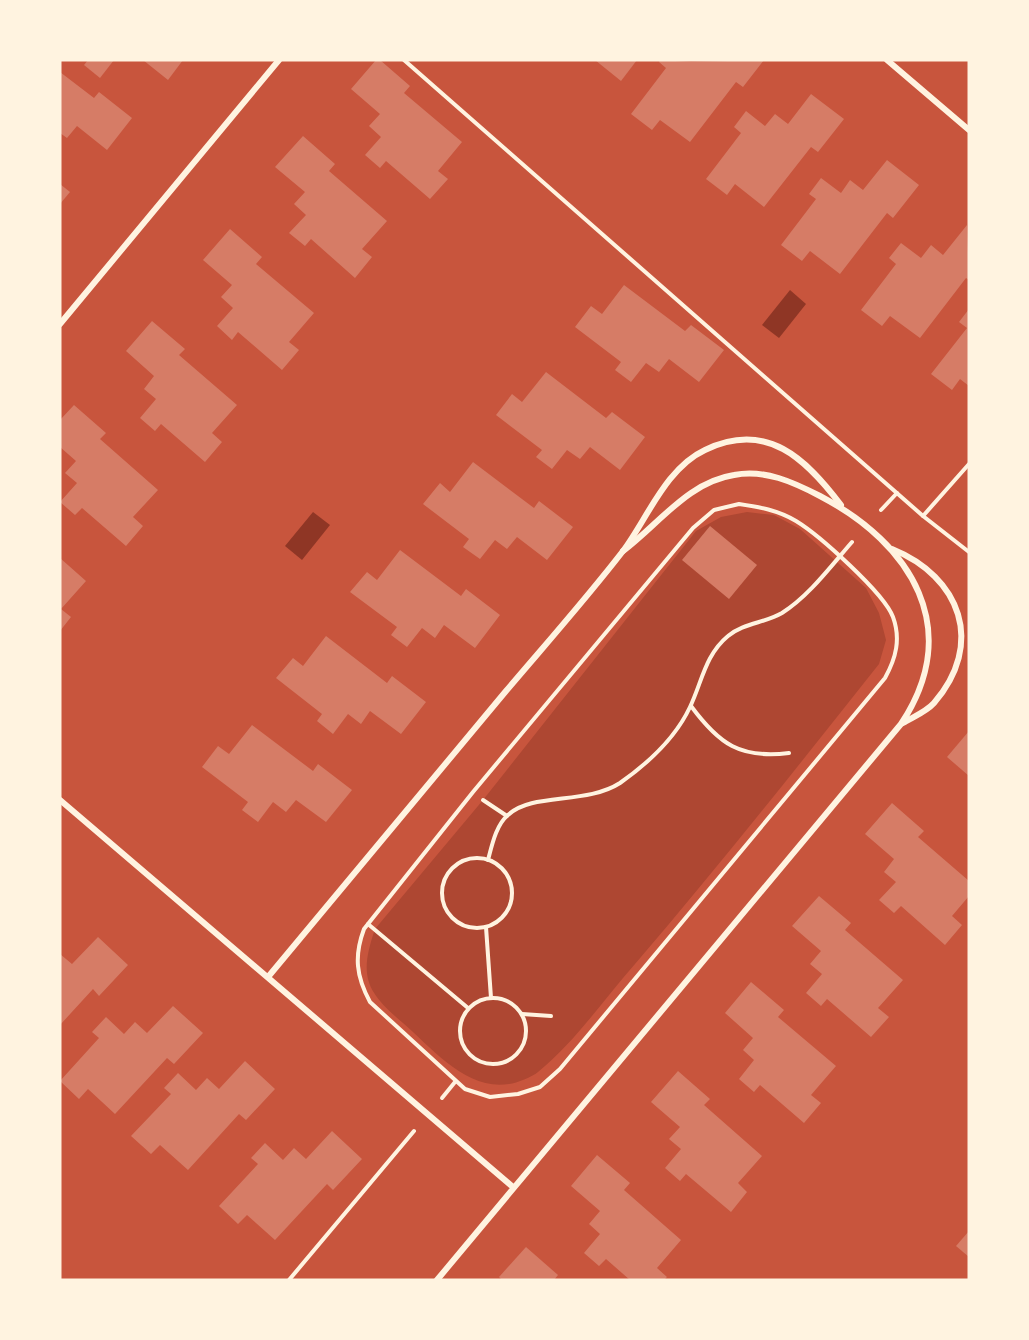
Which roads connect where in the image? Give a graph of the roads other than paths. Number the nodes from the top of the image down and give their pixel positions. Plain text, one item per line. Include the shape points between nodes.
1 (279, 60) edge
2 (886, 60) edge
3 (969, 130) edge
4 (60, 324) edge
5 (843, 508) junction
6 (891, 549) junction
7 (623, 551) junction
8 (902, 724) junction
9 (60, 800) edge
10 (268, 977) junction
11 (513, 1187) junction
12 (437, 1280) edge

1 - 4 street
2 - 3 street
5 - 6 street
5 - 7 street via 792,482 764,474 734,475 706,483 682,499
5 - 7 street via 805,463 783,447 757,440 729,441 703,450 682,467
6 - 8 street via 917,584 929,626 926,675 917,701
6 - 8 street via 921,563 949,592 961,640 953,675 943,690 932,705
7 - 10 street
8 - 11 street
9 - 10 street
10 - 11 street
11 - 12 street

